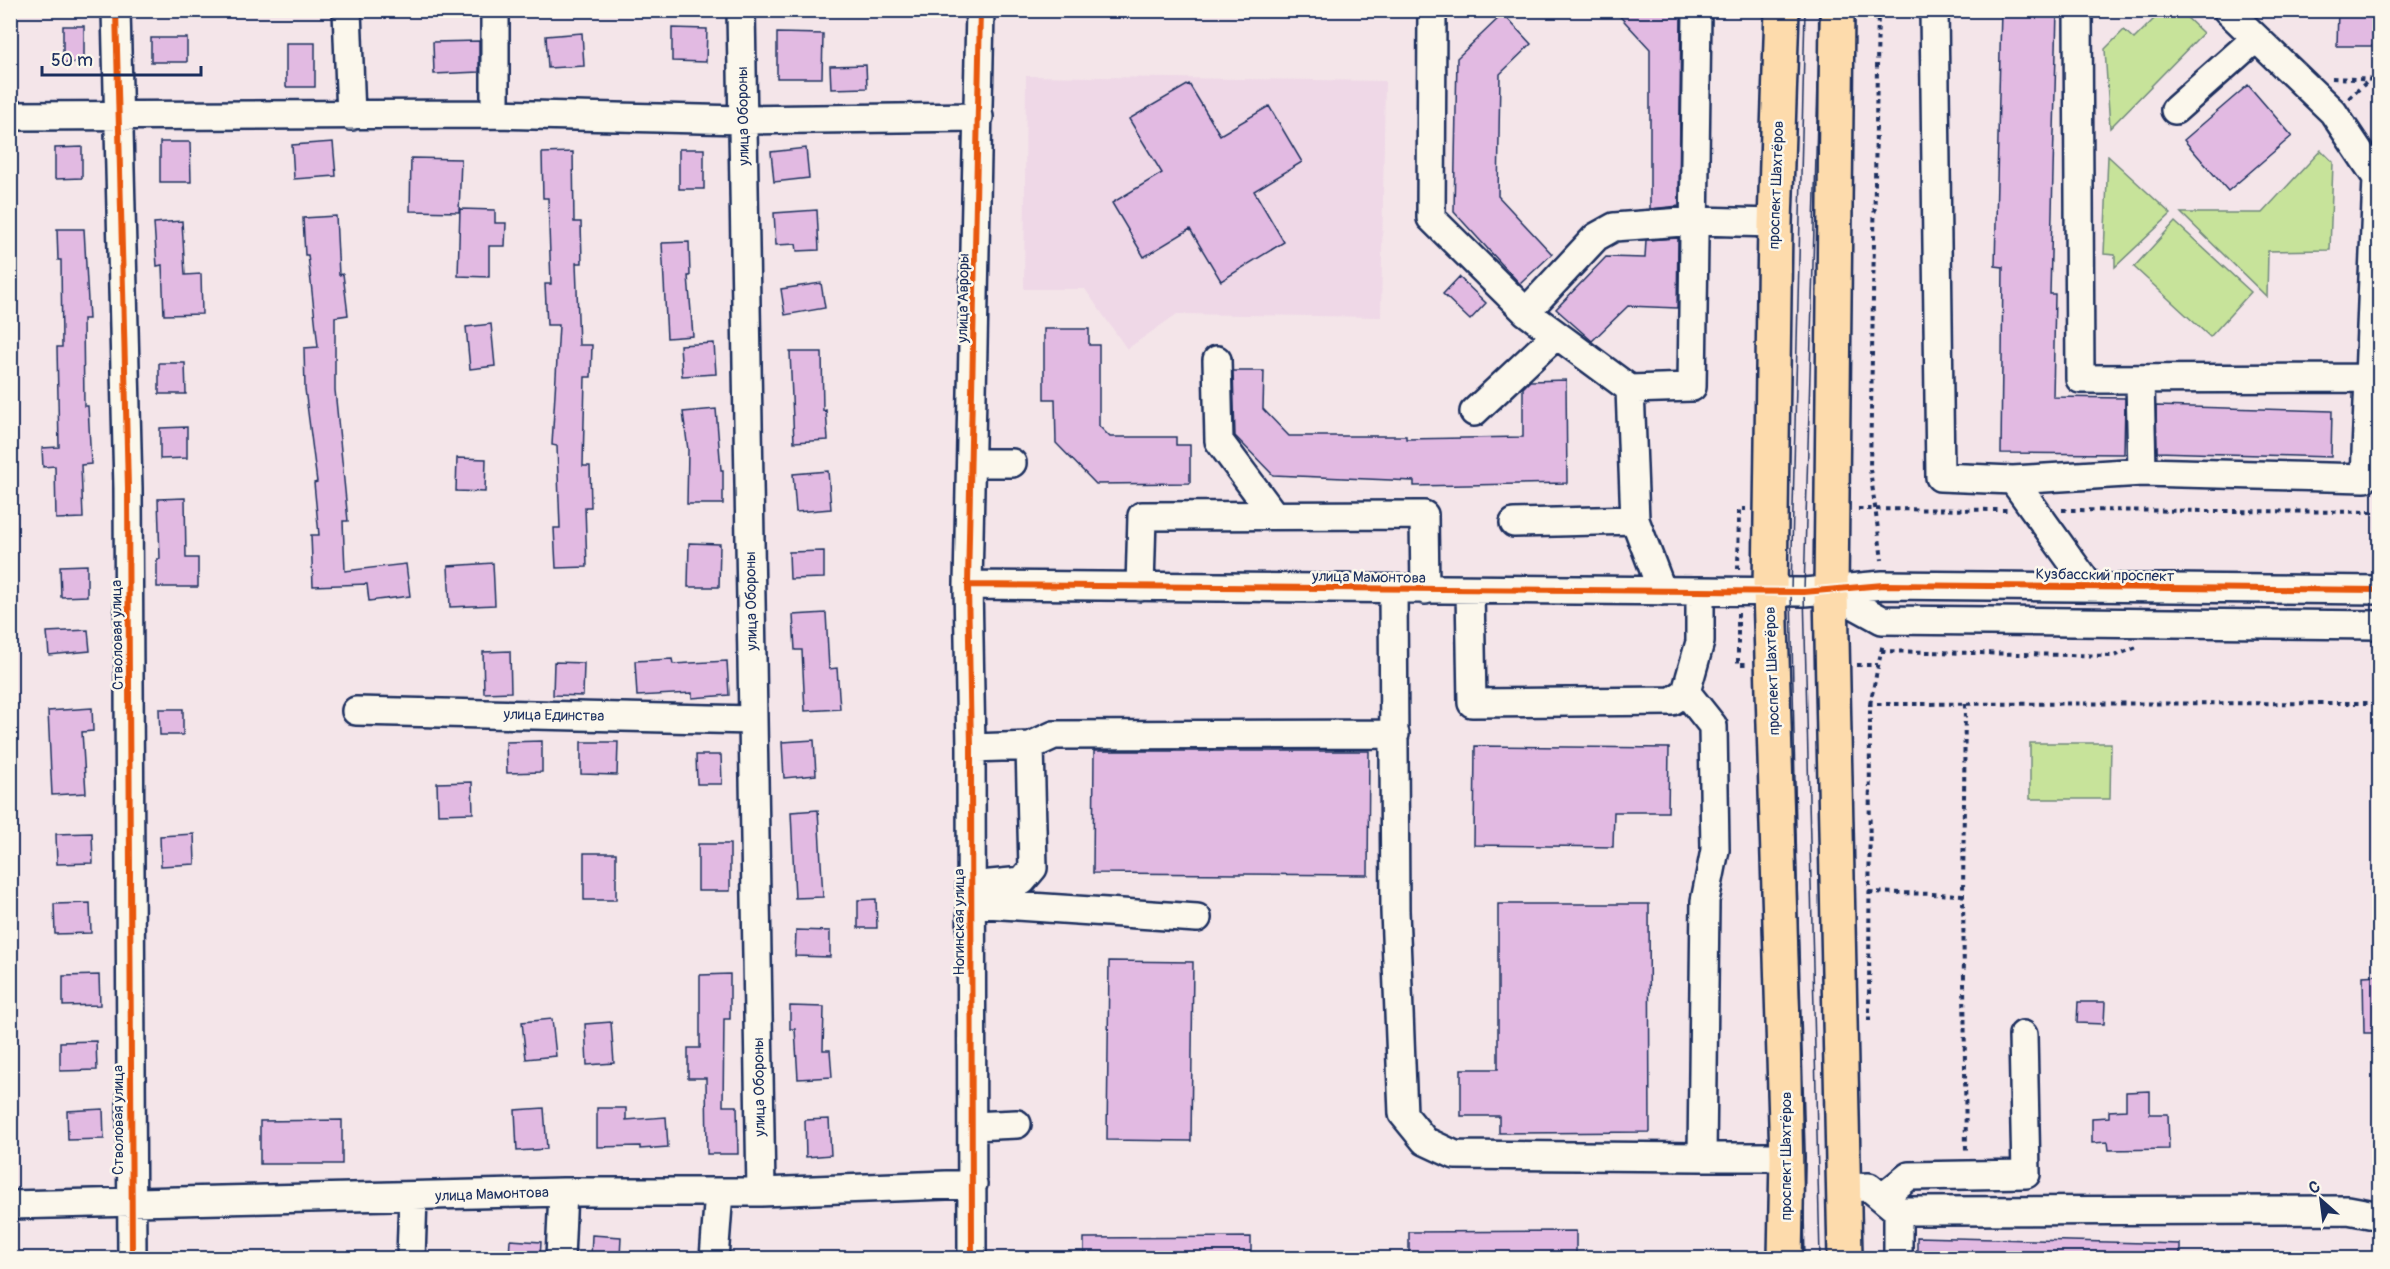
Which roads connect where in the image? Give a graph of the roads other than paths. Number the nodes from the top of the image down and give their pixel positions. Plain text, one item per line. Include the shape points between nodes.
1 (116, 10) edge
2 (347, 10) edge
3 (495, 10) edge
4 (741, 10) edge
5 (980, 10) edge
6 (1432, 10) edge
7 (1697, 10) edge
8 (1782, 10) edge
9 (1837, 10) edge
10 (1934, 10) edge
11 (2078, 10) edge
12 (2227, 10) edge
13 (2256, 38) junction
14 (2175, 110) dead end
15 (495, 114) junction
16 (121, 115) junction
17 (10, 116) edge
18 (351, 116) junction
19 (979, 117) junction
20 (743, 120) junction
21 (1696, 221) junction
22 (1775, 223) junction
23 (1526, 312) junction
24 (1556, 335) junction
25 (1217, 360) dead end
26 (2369, 378) junction
27 (2140, 380) junction
28 (1630, 389) junction
29 (1474, 412) dead end
30 (971, 463) junction
31 (1012, 463) dead end
32 (2142, 472) junction
33 (2013, 480) junction
34 (1274, 515) junction
35 (1635, 520) junction
36 (1514, 523) dead end
37 (968, 585) junction
38 (1140, 587) junction
39 (2090, 587) junction
40 (1394, 589) junction
41 (1425, 590) junction
42 (1470, 590) junction
43 (2379, 590) edge
44 (1662, 591) junction
45 (1770, 591) junction
46 (1700, 592) junction
47 (1830, 592) junction
48 (2379, 625) edge
49 (1686, 692) junction
50 (356, 711) dead end
51 (753, 720) junction
52 (1395, 734) junction
53 (1030, 746) junction
54 (971, 748) junction
55 (971, 894) junction
56 (1197, 918) dead end
57 (2023, 1035) dead end
58 (1017, 1124) dead end
59 (972, 1126) junction
60 (1702, 1157) junction
61 (1788, 1157) junction
62 (973, 1184) junction
63 (1845, 1188) junction
64 (562, 1192) junction
65 (719, 1192) junction
66 (761, 1192) junction
67 (413, 1196) junction
68 (130, 1201) junction
69 (1891, 1204) junction
70 (10, 1205) edge
71 (2379, 1216) edge
72 (132, 1258) edge
73 (411, 1258) edge
74 (560, 1258) edge
75 (714, 1258) edge
76 (972, 1258) edge
77 (1785, 1258) edge
78 (1845, 1258) edge
79 (1898, 1258) edge

1 - 16 street, Стволовая улица
2 - 18 street
3 - 15 street
4 - 20 street, улица Обороны
5 - 19 street, улица Авроры
6 - 23 street via 1431,218
7 - 21 street
8 - 22 main road, проспект Шахтёров
9 - 47 main road
10 - 33 street via 1940,477
11 - 27 street via 2080,379
12 - 13 street
13 - 14 street
13 - 26 street via 2333,112 2377,178
15 - 18 street
15 - 20 street
16 - 17 street
16 - 18 street
16 - 68 street, Стволовая улица via 131,831
19 - 20 street
19 - 30 street, улица Авроры
20 - 51 street, улица Обороны
21 - 22 street
21 - 23 street via 1614,226 1596,237
21 - 28 street via 1692,387
22 - 45 main road, проспект Шахтёров
23 - 24 street
24 - 28 street
24 - 29 street
25 - 34 street via 1219,441
26 - 27 street
26 - 32 street via 2365,478
27 - 32 street
28 - 35 street
30 - 31 street
30 - 37 street, улица Авроры
32 - 33 street
33 - 39 street
34 - 38 street via 1142,516
34 - 41 street via 1424,515
35 - 36 street
35 - 44 street
37 - 38 street, улица Мамонтова
37 - 54 street, Ногинская улица
38 - 40 street, улица Мамонтова
39 - 43 street, Кузбасский проспект
39 - 47 street, Кузбасский проспект via 1883,585
40 - 41 street, улица Мамонтова
40 - 52 street
41 - 42 street, улица Мамонтова
42 - 44 street, улица Мамонтова
42 - 49 street via 1472,703 1672,701
44 - 46 street, улица Мамонтова
45 - 46 street, улица Мамонтова
45 - 47 street, Кузбасский проспект
45 - 61 main road, проспект Шахтёров
46 - 49 street via 1700,642
47 - 48 street via 1882,620
47 - 63 main road
49 - 60 street via 1713,726 1715,850 1705,901
50 - 51 street, улица Единства
51 - 66 street, улица Обороны
52 - 53 street via 1054,735
52 - 60 street via 1395,911 1404,1114 1425,1141 1455,1155
53 - 54 street
53 - 55 street via 1033,868 1022,881
54 - 55 street, Ногинская улица
55 - 56 street
55 - 59 street, Ногинская улица
57 - 69 street via 2026,1174 1909,1176
58 - 59 street
59 - 62 street, Ногинская улица
60 - 61 street
61 - 77 main road, проспект Шахтёров
62 - 66 street, улица Мамонтова
62 - 76 street, Ногинская улица
63 - 69 street via 1869,1187
63 - 78 main road
64 - 65 street, улица Мамонтова
64 - 67 street, улица Мамонтова
64 - 74 street
65 - 66 street, улица Мамонтова
65 - 75 street
67 - 68 street, улица Мамонтова
67 - 73 street
68 - 70 street, улица Мамонтова
68 - 72 street, Стволовая улица
69 - 71 street via 2348,1210
69 - 79 street

